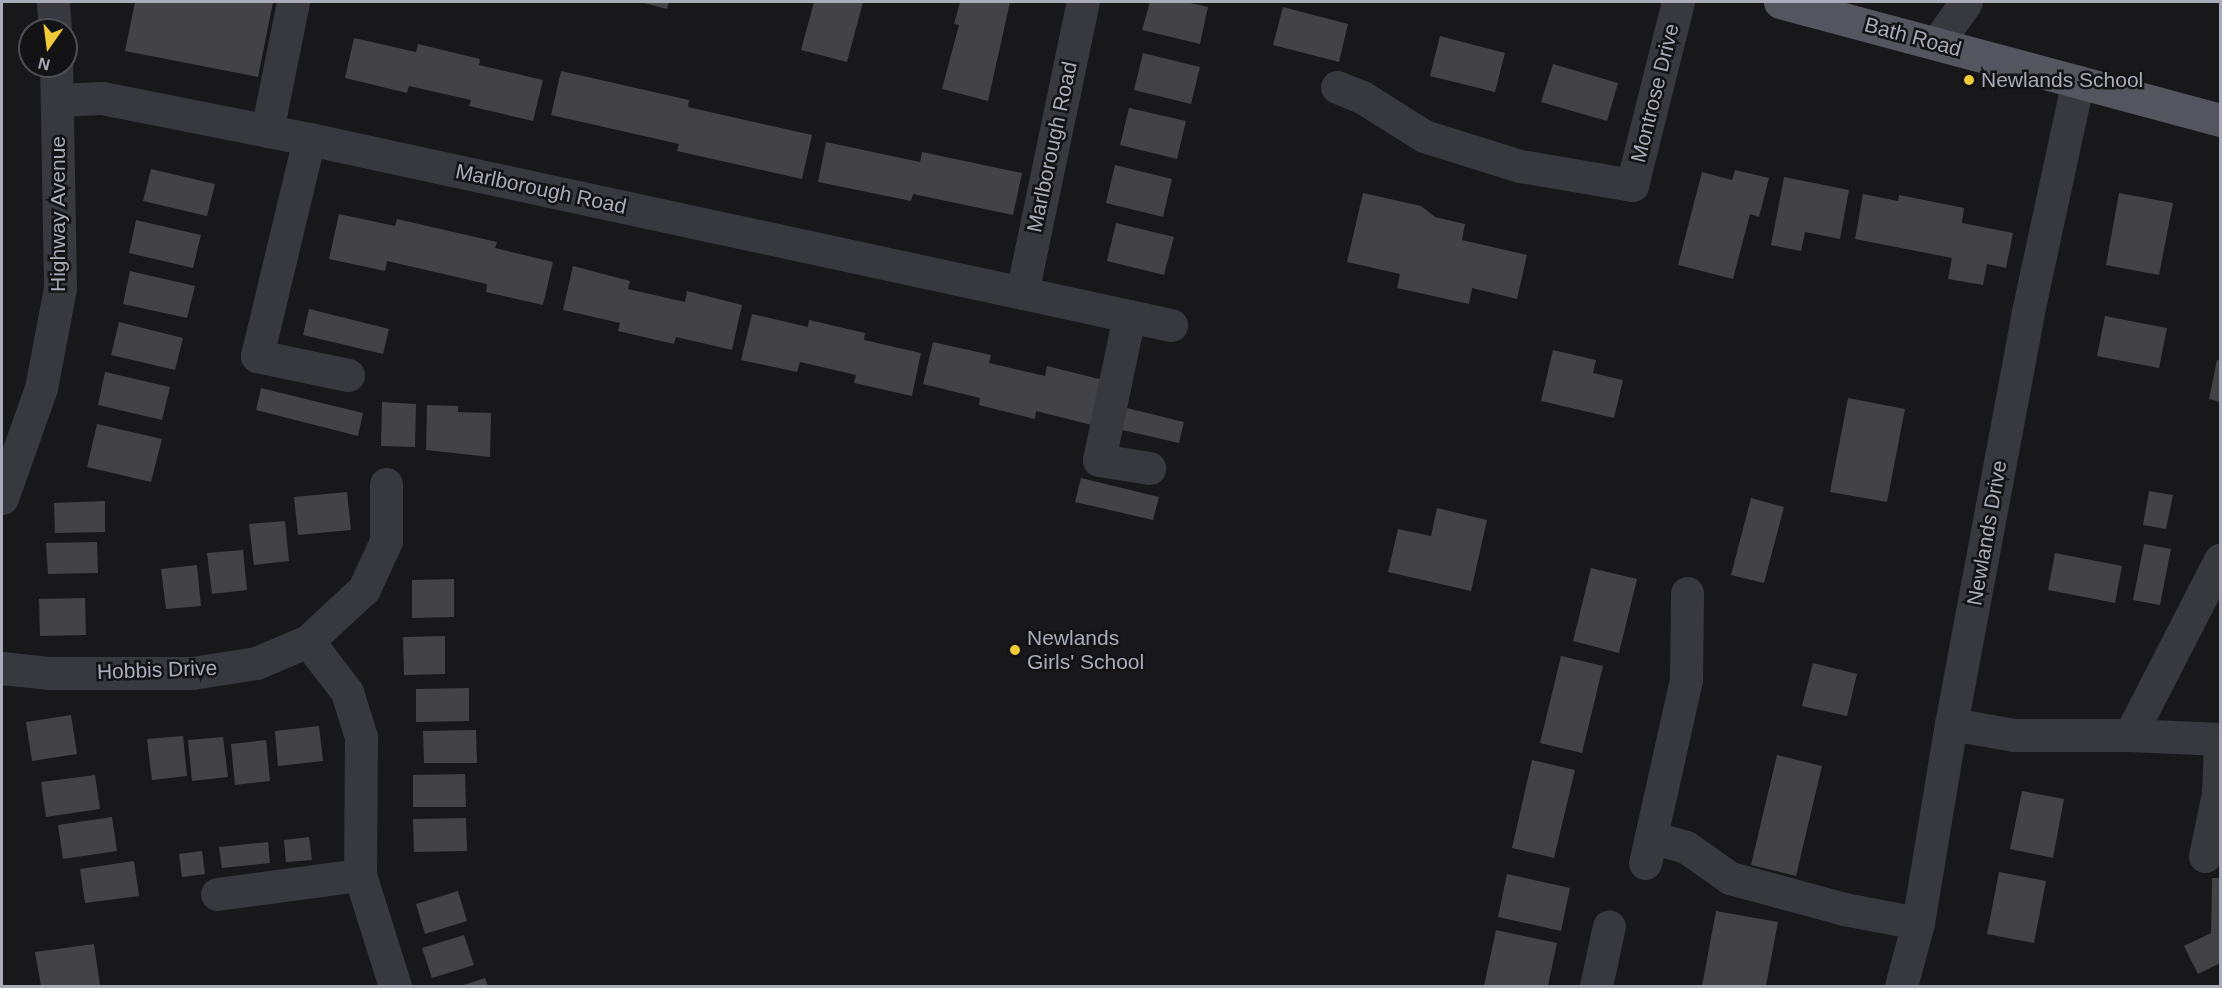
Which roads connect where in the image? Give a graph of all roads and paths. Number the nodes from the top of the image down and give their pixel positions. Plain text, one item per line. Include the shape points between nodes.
1 (54, 2) edge
2 (293, 2) edge
3 (1083, 2) edge
4 (1678, 2) edge
5 (1780, 2) edge
6 (1966, 2) edge
7 (55, 18) edge
8 (1937, 43) junction
9 (57, 78) edge
10 (2078, 81) junction
11 (1337, 87) dead end
12 (58, 100) junction
13 (2220, 120) edge
14 (267, 131) junction
15 (309, 139) junction
16 (1022, 293) junction
17 (1129, 316) junction
18 (1171, 325) dead end
19 (348, 375) dead end
20 (1149, 468) dead end
21 (386, 484) dead end
22 (2, 498) edge
23 (2220, 560) edge
24 (1688, 592) dead end
25 (308, 641) junction
26 (2, 668) edge
27 (1951, 724) junction
28 (2130, 735) junction
29 (2220, 739) edge
30 (2220, 745) edge
31 (2205, 856) dead end
32 (360, 875) junction
33 (217, 894) dead end
34 (1918, 924) junction
35 (1609, 926) dead end
36 (395, 987) edge
37 (1596, 987) edge
38 (1901, 987) edge

1 - 7 street
2 - 14 street
3 - 16 street, Marlborough Road
4 - 11 street, Montrose Drive via 1632,185 1520,166 1424,136
5 - 8 main road, Bath Road
6 - 8 street
8 - 10 main road, Bath Road
9 - 12 street, Highway Avenue
10 - 13 main road, Bath Road
10 - 27 street, Newlands Drive via 2027,316
12 - 14 street, Marlborough Road via 102,98
12 - 22 street, Highway Avenue via 60,288 41,388
14 - 15 street, Marlborough Road
15 - 16 street, Marlborough Road
15 - 19 street via 256,356
16 - 17 street, Marlborough Road
17 - 18 street, Marlborough Road
17 - 20 street via 1098,460
21 - 25 street, Hobbis Drive via 386,542 364,590
23 - 28 street
24 - 34 street via 1686,680 1648,850 1686,847 1730,878 1844,909
25 - 26 street, Hobbis Drive via 256,663 192,673 48,673
25 - 32 street via 347,692 360,737
27 - 28 street via 2014,735
27 - 34 street, Newlands Drive
28 - 29 street
30 - 31 street via 2218,793
32 - 33 street
32 - 36 street
34 - 38 street, Newlands Drive
35 - 37 street

